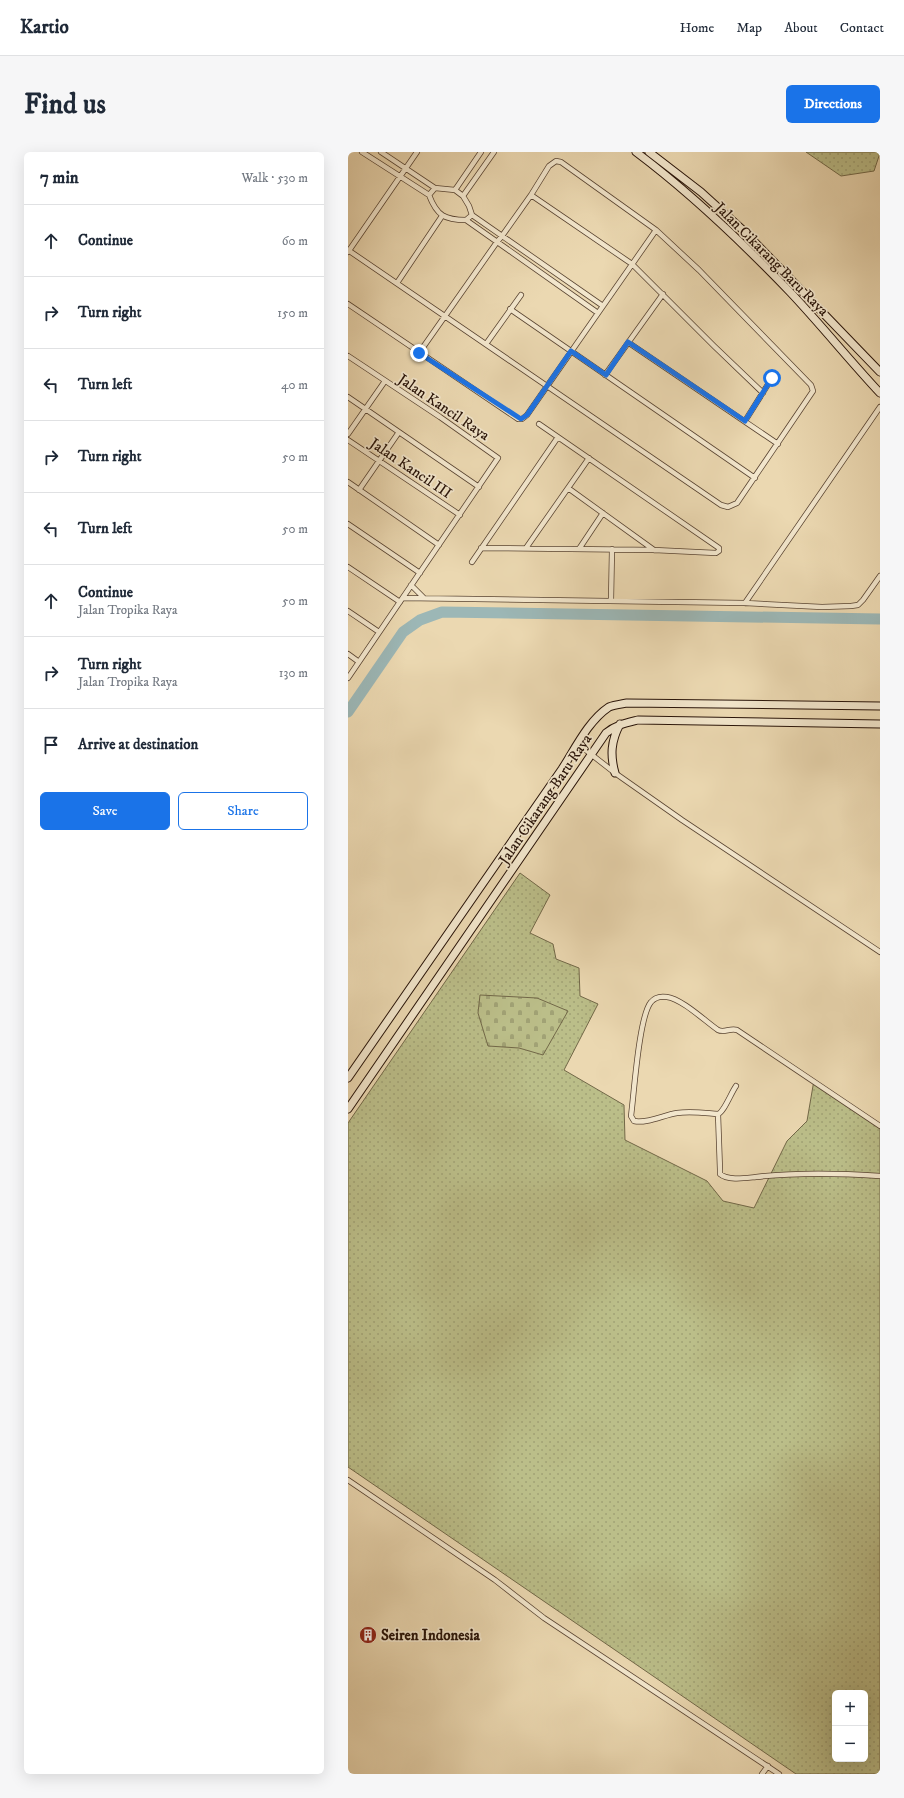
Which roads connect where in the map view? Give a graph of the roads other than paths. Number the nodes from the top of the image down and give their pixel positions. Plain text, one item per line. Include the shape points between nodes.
1 (362, 152) edge
2 (381, 152) edge
3 (417, 152) edge
4 (481, 152) edge
5 (494, 152) edge
6 (636, 152) edge
7 (649, 152) edge
8 (405, 168) junction
9 (400, 176) junction
10 (435, 188) junction
11 (455, 190) junction
12 (429, 195) junction
13 (531, 195) junction
14 (463, 196) junction
15 (472, 215) junction
16 (442, 216) junction
17 (466, 220) junction
18 (656, 230) junction
19 (502, 236) junction
20 (498, 242) junction
21 (348, 251) edge
22 (632, 264) junction
23 (397, 284) junction
24 (663, 294) junction
25 (521, 296) dead end
26 (348, 304) edge
27 (603, 306) junction
28 (510, 309) junction
29 (598, 313) junction
30 (445, 316) junction
31 (628, 342) junction
32 (486, 344) junction
33 (571, 351) junction
34 (419, 353) junction
35 (348, 356) edge
36 (880, 372) edge
37 (606, 375) junction
38 (772, 378) dead end
39 (385, 382) junction
40 (547, 386) junction
41 (764, 393) junction
42 (880, 394) edge
43 (348, 397) edge
44 (880, 407) edge
45 (366, 409) junction
46 (745, 421) junction
47 (538, 424) dead end
48 (398, 432) junction
49 (348, 434) edge
50 (558, 437) junction
51 (348, 440) edge
52 (778, 444) junction
53 (589, 458) junction
54 (379, 461) junction
55 (755, 478) junction
56 (348, 482) edge
57 (479, 487) junction
58 (568, 488) junction
59 (359, 490) junction
60 (602, 513) junction
61 (460, 515) junction
62 (348, 524) edge
63 (439, 545) junction
64 (481, 548) junction
65 (526, 548) junction
66 (579, 549) junction
67 (612, 549) junction
68 (654, 550) junction
69 (472, 562) dead end
70 (348, 567) edge
71 (420, 573) junction
72 (880, 576) edge
73 (412, 585) junction
74 (424, 598) junction
75 (401, 600) junction
76 (611, 601) junction
77 (745, 603) junction
78 (348, 611) edge
79 (379, 632) junction
80 (348, 654) edge
81 (359, 662) junction
82 (348, 678) edge
83 (880, 706) edge
84 (620, 724) junction
85 (880, 724) edge
86 (578, 744) junction
87 (592, 755) junction
88 (615, 773) junction
89 (880, 952) edge
90 (348, 1078) edge
91 (736, 1086) dead end
92 (348, 1108) edge
93 (718, 1114) junction
94 (880, 1126) edge
95 (880, 1176) edge
96 (348, 1480) edge
97 (768, 1766) junction
98 (762, 1774) edge
99 (779, 1774) edge

1 - 9 street
2 - 8 street
3 - 8 street
4 - 11 street
5 - 14 street
6 - 42 main road, Jalan Cikarang Baru Raya via 706,210 752,253
7 - 36 main road, Jalan Cikarang Baru Raya via 701,192 744,231
8 - 9 street
8 - 10 street
9 - 12 street
9 - 21 street
10 - 11 street
10 - 12 street
11 - 14 street
12 - 16 street via 434,208
13 - 18 street via 548,166 556,161 561,162
13 - 19 street
13 - 22 street
14 - 15 street
15 - 17 street
15 - 19 street
16 - 17 street
16 - 23 street
17 - 20 street
18 - 22 street
18 - 52 street via 699,270 811,385 813,393
19 - 20 street
19 - 27 street
20 - 29 street
20 - 30 street
21 - 23 street
22 - 24 street
22 - 27 street
23 - 30 street
24 - 31 street
24 - 41 street
25 - 28 street
26 - 34 street
27 - 29 street
28 - 32 street
28 - 33 street
29 - 33 street
30 - 32 street
30 - 34 street
31 - 37 street
31 - 46 street
32 - 40 street
33 - 37 street
33 - 40 street
34 - 40 street via 520,419 527,415
35 - 39 street, Jalan Kancil Raya
37 - 55 street
38 - 41 street
39 - 45 street
39 - 57 street, Jalan Kancil Raya via 497,457 497,461
40 - 55 street via 721,505 728,507 737,503
41 - 46 street
43 - 45 street
44 - 77 street
45 - 48 street
45 - 49 street
46 - 52 street
47 - 50 street
48 - 54 street
48 - 57 street
50 - 53 street
50 - 64 street
51 - 54 street, Jalan Kancil III
52 - 55 street
53 - 58 street
53 - 68 street via 720,550 716,553
54 - 59 street
54 - 61 street, Jalan Kancil III
56 - 59 street
57 - 61 street
58 - 60 street
58 - 65 street
59 - 63 street
60 - 66 street
60 - 68 street
61 - 63 street
62 - 71 street
63 - 71 street
64 - 65 street
64 - 69 street
65 - 66 street
66 - 67 street
67 - 68 street
67 - 76 street
70 - 75 street
71 - 73 street
72 - 77 street via 858,604 822,607
73 - 74 street
73 - 75 street
74 - 75 street
74 - 76 street
75 - 79 street
76 - 77 street
78 - 79 street
79 - 81 street
80 - 81 street
81 - 82 street
83 - 86 main road, Jalan Cikarang Baru Raya via 627,703 610,706 599,715
84 - 85 main road, Jalan Cikarang Baru Raya via 638,720
84 - 87 main road, Jalan Cikarang Baru Raya via 606,734
84 - 88 main road via 611,748
86 - 87 street
86 - 90 main road, Jalan Cikarang Baru Raya
87 - 88 street
87 - 92 main road, Jalan Cikarang Baru Raya
88 - 89 street
91 - 93 street via 724,1109
93 - 94 street via 701,1111 662,1115 637,1122 632,1119 638,1052 646,1012 655,998 674,998 720,1031 737,1030
93 - 95 street via 720,1174 723,1177 786,1173
96 - 97 street via 495,1580 544,1618
97 - 98 street
97 - 99 street

